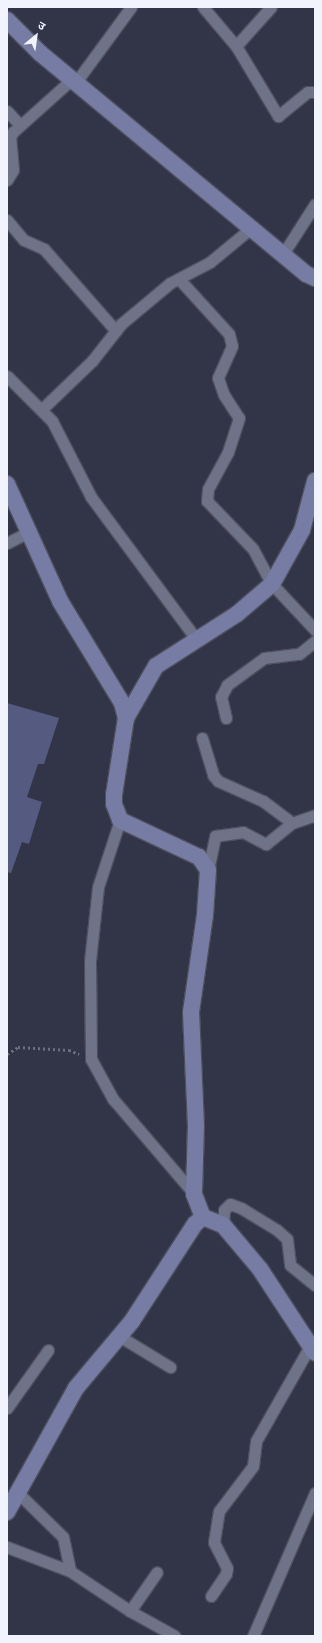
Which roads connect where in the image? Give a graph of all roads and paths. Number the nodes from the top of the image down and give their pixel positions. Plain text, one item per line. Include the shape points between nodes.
1 (131, 7) edge
2 (204, 7) edge
3 (271, 7) edge
4 (7, 20) edge
5 (236, 46) junction
6 (74, 80) junction
7 (315, 92) edge
8 (7, 111) edge
9 (20, 125) junction
10 (7, 180) edge
11 (315, 204) edge
12 (7, 220) edge
13 (251, 228) junction
14 (283, 254) junction
15 (315, 278) edge
16 (179, 279) junction
17 (116, 331) junction
18 (7, 376) edge
19 (41, 410) junction
20 (315, 481) edge
21 (7, 484) edge
22 (29, 532) junction
23 (7, 544) edge
24 (272, 584) junction
25 (315, 630) edge
26 (196, 639) junction
27 (315, 641) edge
28 (126, 718) junction
29 (226, 718) dead end
30 (202, 738) dead end
31 (315, 815) edge
32 (120, 820) junction
33 (292, 823) junction
34 (208, 870) junction
35 (7, 1054) edge
36 (91, 1059) junction
37 (194, 1194) junction
38 (204, 1217) junction
39 (223, 1225) junction
40 (315, 1284) edge
41 (119, 1336) junction
42 (312, 1349) edge
43 (48, 1350) dead end
44 (170, 1367) dead end
45 (7, 1408) edge
46 (17, 1492) junction
47 (315, 1493) edge
48 (7, 1512) edge
49 (7, 1547) edge
50 (70, 1571) junction
51 (156, 1572) dead end
52 (212, 1596) dead end
53 (130, 1611) junction
54 (175, 1636) edge
55 (253, 1636) edge

1 - 6 street
2 - 5 street
3 - 5 street
4 - 6 main road
5 - 7 street via 278,116 308,92
6 - 9 street
6 - 13 main road
8 - 9 street
9 - 10 street via 10,138 13,170
11 - 14 street
12 - 17 street via 24,240 44,249
13 - 14 main road
13 - 16 street via 210,262
14 - 15 main road
16 - 17 street
16 - 24 street via 229,334 232,346 218,378 224,395 239,418 228,452 208,489 207,501 253,549
17 - 19 street via 92,361
18 - 19 street
19 - 26 street via 52,422 91,497
20 - 24 main road via 302,530
21 - 22 main road
22 - 23 street
22 - 28 main road via 60,601 122,703
24 - 25 street
24 - 26 main road via 237,614
26 - 28 main road via 156,666
27 - 29 street via 299,654 264,658 227,685 221,697
28 - 32 main road via 114,794 114,804
30 - 33 street via 213,775 218,781 263,801
31 - 33 street
32 - 34 main road via 199,857
32 - 36 street via 98,894 90,961
33 - 34 street via 266,844 243,832 215,836
34 - 37 main road via 205,915 191,1012 196,1125
35 - 36 path via 18,1047 62,1049
36 - 37 street via 113,1100
37 - 38 main road
38 - 39 main road
38 - 41 main road via 195,1224 132,1321
39 - 40 street via 224,1210 230,1204 277,1230 287,1239 290,1265
39 - 42 main road via 260,1270
41 - 44 street
41 - 46 main road via 63,1408
42 - 52 street via 256,1441 253,1466 219,1511 214,1542 227,1568
43 - 45 street
46 - 48 main road
46 - 50 street via 63,1537
47 - 55 street
49 - 50 street
50 - 53 street
51 - 53 street
53 - 54 street

